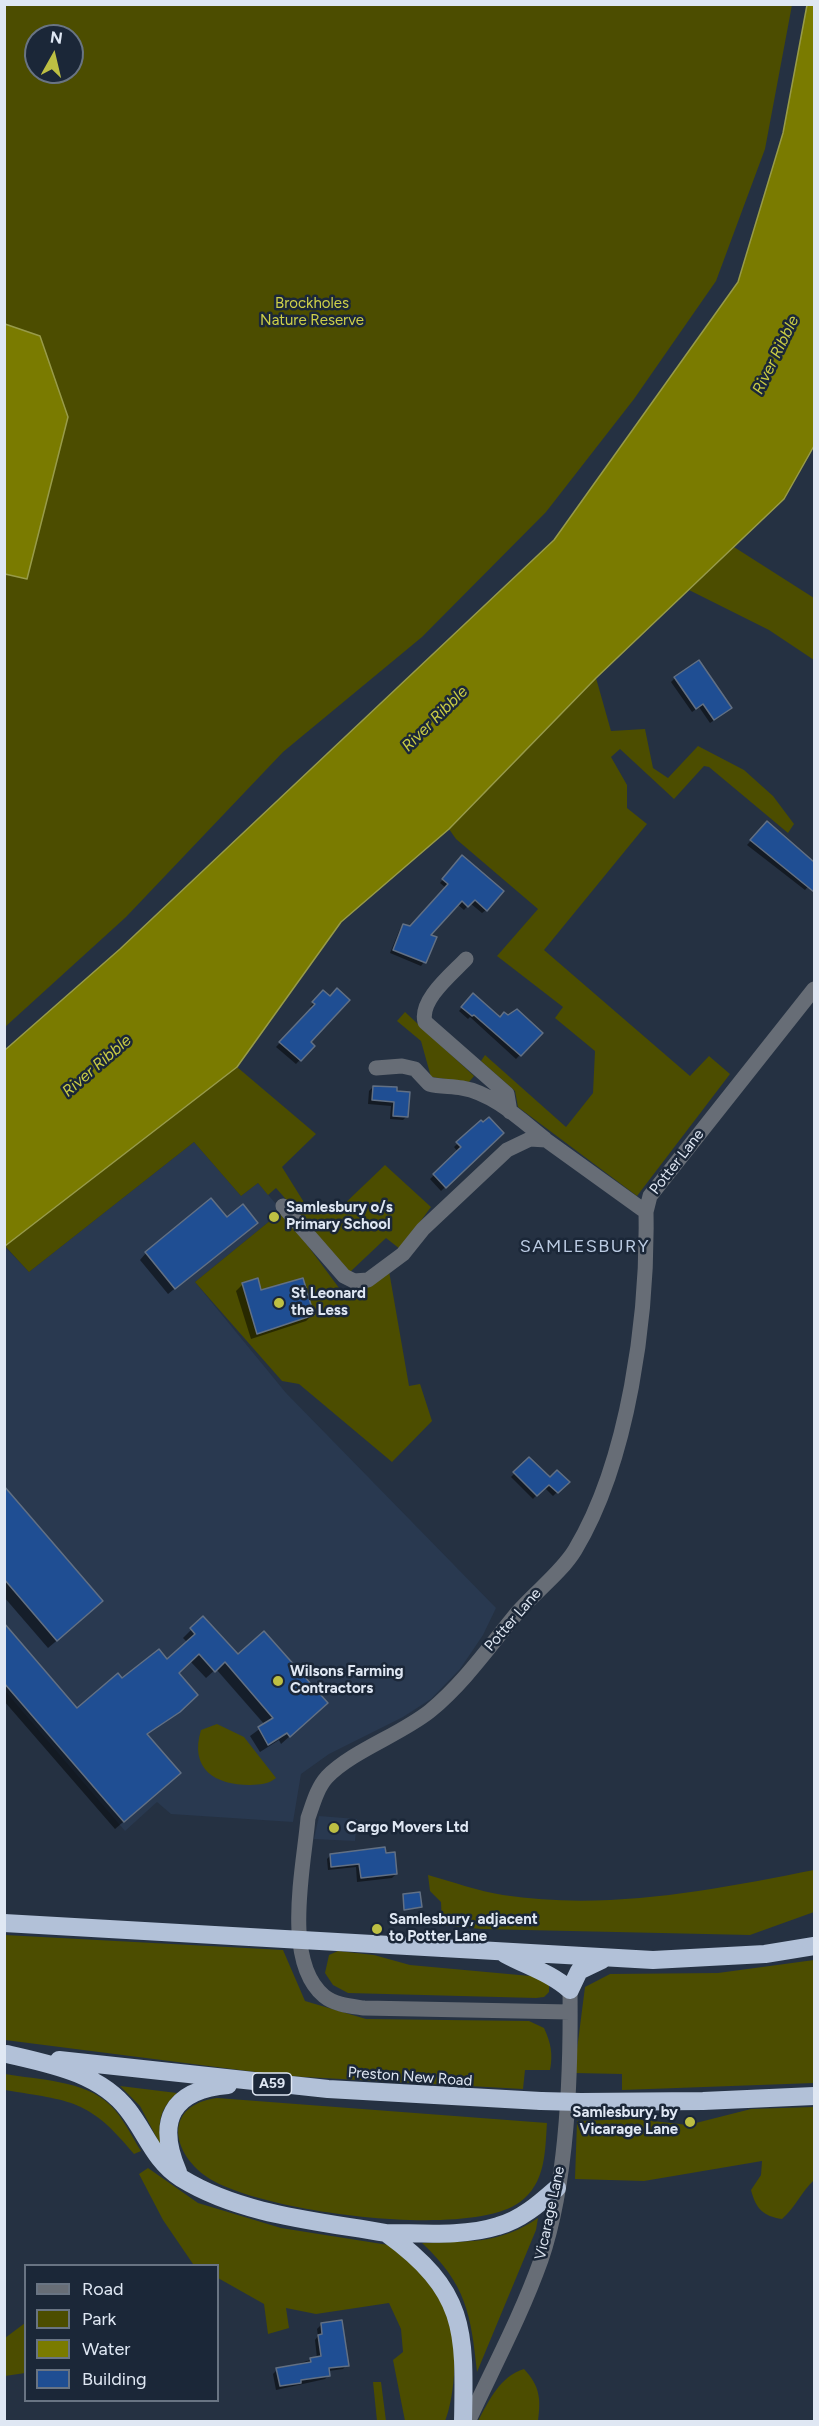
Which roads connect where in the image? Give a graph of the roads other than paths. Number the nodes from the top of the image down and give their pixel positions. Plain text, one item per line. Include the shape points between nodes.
1 (466, 959) dead end
2 (814, 989) edge
3 (376, 1068) dead end
4 (510, 1112) junction
5 (546, 1140) junction
6 (283, 1206) dead end
7 (646, 1212) junction
8 (4, 1923) edge
9 (298, 1939) junction
10 (814, 1946) edge
11 (501, 1952) junction
12 (613, 1958) junction
13 (570, 1990) junction
14 (570, 2012) junction
15 (6, 2054) edge
16 (256, 2082) junction
17 (814, 2096) edge
18 (180, 2177) junction
19 (557, 2188) junction
20 (386, 2233) junction
21 (463, 2421) edge
22 (468, 2421) edge

1 - 4 street via 427,1004 425,1022 507,1094
2 - 7 street, Potter Lane via 650,1196
3 - 4 street via 415,1069 429,1084 462,1088
4 - 5 street
5 - 6 street via 530,1138 507,1150 423,1229 403,1254 368,1280 354,1281 344,1276
5 - 7 street
7 - 9 street, Potter Lane via 636,1349 621,1438 600,1503 574,1552 522,1607 453,1692 415,1723 327,1778 308,1818
8 - 9 highway
9 - 11 highway
9 - 14 street, Potter Lane via 307,1974 325,1996 337,2003 364,2008
10 - 12 highway via 707,1958
11 - 12 highway
11 - 13 highway via 551,1975
12 - 13 highway via 579,1971
13 - 14 street, Vicarage Lane
14 - 19 street, Vicarage Lane via 566,2121
15 - 16 highway, Preston New Road / A59
15 - 18 highway via 73,2071 112,2093 157,2155
16 - 17 highway, Preston New Road / A59, bridge via 400,2095 541,2101
16 - 18 highway via 215,2086 180,2101 170,2115 166,2132 169,2152
18 - 20 highway via 230,2203
19 - 20 highway via 526,2212 499,2226
19 - 22 street, Vicarage Lane via 541,2258 513,2328
20 - 21 highway via 438,2281 458,2319 465,2362

